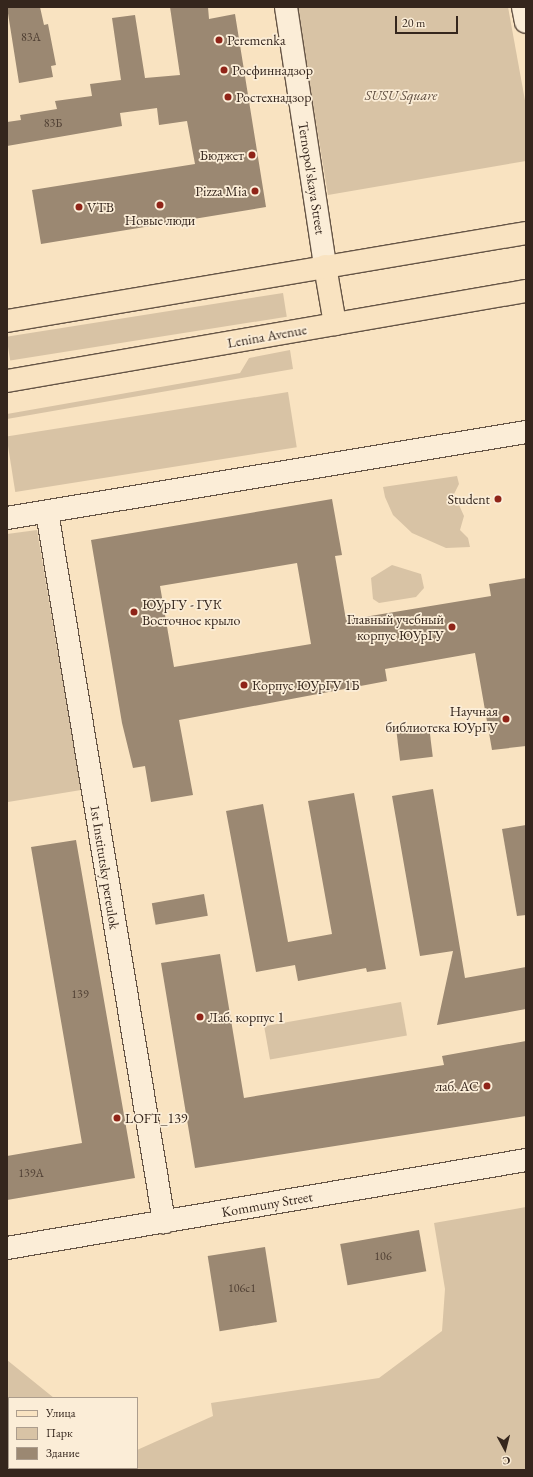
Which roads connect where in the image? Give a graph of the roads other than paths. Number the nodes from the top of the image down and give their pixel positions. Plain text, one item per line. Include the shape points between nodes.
1 (286, 7) edge
2 (523, 7) edge
3 (526, 22) edge
4 (526, 233) edge
5 (325, 266) junction
6 (526, 292) edge
7 (7, 320) edge
8 (334, 324) junction
9 (7, 381) edge
10 (526, 432) edge
11 (47, 512) junction
12 (7, 518) edge
13 (526, 1160) edge
14 (164, 1222) junction
15 (7, 1248) edge

1 - 5 street, Ternopol'skaya Street
2 - 3 street
4 - 5 main road
5 - 7 main road
5 - 8 main road, Ternopol'skaya Street
6 - 8 main road, Lenina Avenue
8 - 9 main road, Lenina Avenue
10 - 11 street
11 - 12 street
11 - 14 street, 1st Institutsky pereulok
13 - 14 street, Kommuny Street
14 - 15 street, Kommuny Street

